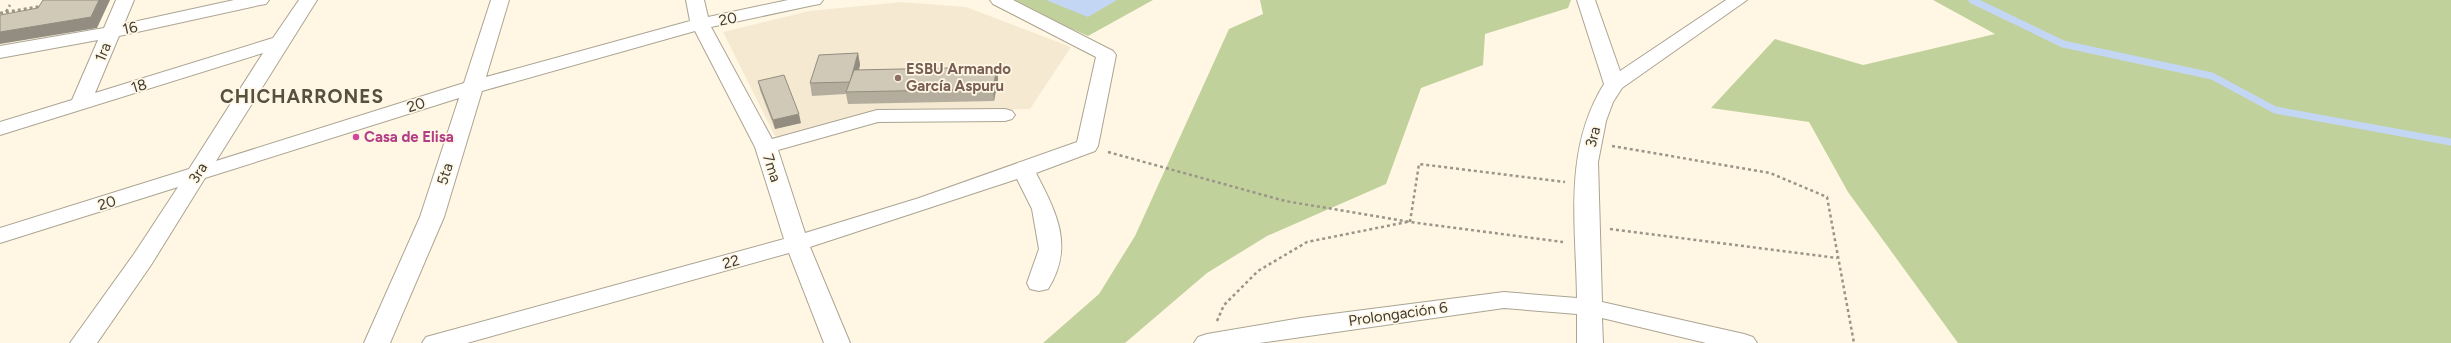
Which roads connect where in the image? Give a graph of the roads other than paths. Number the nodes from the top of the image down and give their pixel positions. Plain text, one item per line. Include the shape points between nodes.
1 (126, 0) edge
2 (260, 0) edge
3 (308, 0) edge
4 (500, 0) edge
5 (694, 0) edge
6 (814, 0) edge
7 (999, 0) edge
8 (1586, 0) edge
9 (1738, 0) edge
10 (700, 24) junction
11 (112, 32) junction
12 (278, 42) junction
13 (0, 52) edge
14 (1614, 84) junction
15 (472, 88) junction
16 (80, 104) junction
17 (1005, 115) dead end
18 (0, 129) edge
19 (766, 147) junction
20 (1024, 170) junction
21 (198, 175) junction
22 (0, 236) edge
23 (797, 244) junction
24 (1039, 282) dead end
25 (1588, 308) junction
26 (83, 343) edge
27 (377, 343) edge
28 (435, 343) edge
29 (838, 343) edge
30 (1207, 343) edge
31 (1590, 343) edge
32 (1744, 343) edge

1 - 11 street, 1ra
2 - 11 street, 16
3 - 12 street, 3ra
4 - 15 street, 5ta
5 - 10 street, 7ma
6 - 10 street, 20
7 - 20 street, 22 via 1106,54 1087,146
8 - 14 street
9 - 14 street, 3ra
10 - 15 street, 20
10 - 19 street, 7ma
11 - 13 street, 16
11 - 16 street, 1ra
12 - 16 street, 18
12 - 21 street, 3ra
14 - 25 street, 3ra via 1603,99 1590,142 1585,184
15 - 21 street, 20
15 - 27 street, 5ta via 432,217
16 - 18 street, 18
17 - 19 street via 877,116
19 - 23 street, 7ma
20 - 23 street, 22
20 - 24 street via 1043,210 1051,249
21 - 22 street, 20
21 - 26 street, 3ra via 112,306
23 - 28 street, 22
23 - 29 street, 7ma
25 - 30 street, Prolongación 6 via 1504,300
25 - 31 street, 3ra
25 - 32 street, Prolongación 6

